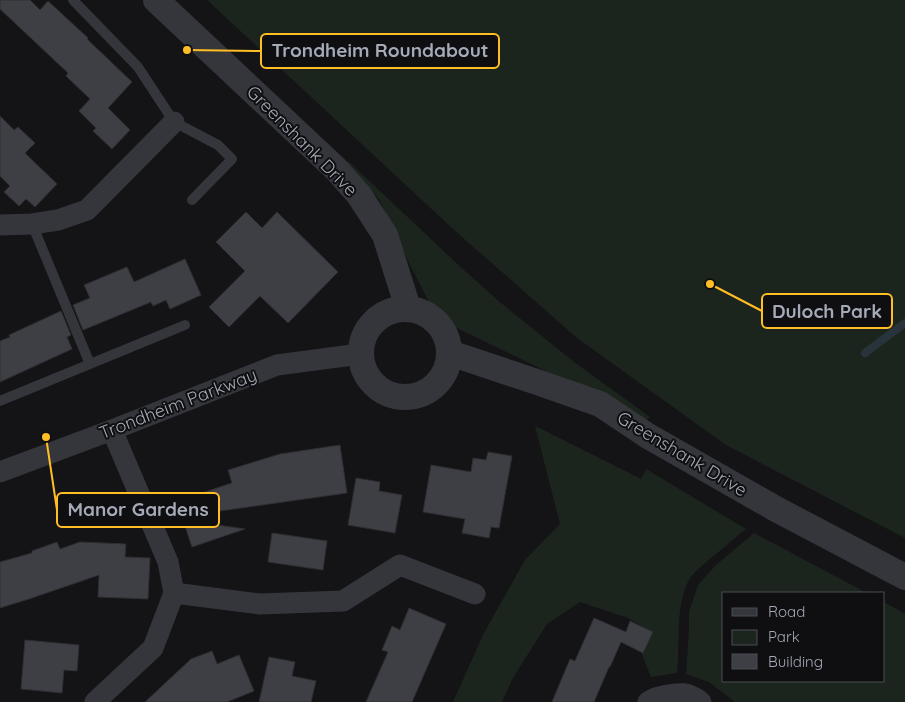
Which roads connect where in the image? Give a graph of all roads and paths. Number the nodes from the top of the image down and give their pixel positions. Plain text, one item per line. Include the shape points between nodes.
1 (73, 0) edge
2 (156, 0) edge
3 (174, 122) junction
4 (192, 200) dead end
5 (32, 224) junction
6 (0, 225) edge
7 (408, 308) junction
8 (184, 325) dead end
9 (450, 353) junction
10 (360, 354) junction
11 (90, 364) junction
12 (0, 400) edge
13 (112, 430) junction
14 (0, 472) edge
15 (905, 577) edge
16 (174, 592) junction
17 (475, 594) dead end
18 (95, 702) edge
19 (648, 702) edge
20 (701, 702) edge

1 - 3 lane via 138,67
2 - 7 street, Greenshank Drive via 336,169 359,195 385,235
3 - 4 lane via 218,145 232,159
3 - 5 street via 88,210
5 - 6 street
5 - 11 lane
7 - 9 street via 433,318 448,339
7 - 10 street via 380,316 369,326 362,339
8 - 11 lane
9 - 10 street via 444,373 430,390 402,398 389,395 368,379
9 - 15 street, Greenshank Drive via 600,404 648,436 776,509
10 - 13 street, Trondheim Parkway via 277,365
11 - 12 lane
13 - 14 street, Trondheim Parkway
13 - 16 street via 168,562
16 - 17 street via 260,604 343,601 400,565
16 - 18 street via 153,648
19 - 20 street via 652,698 678,693 693,696

